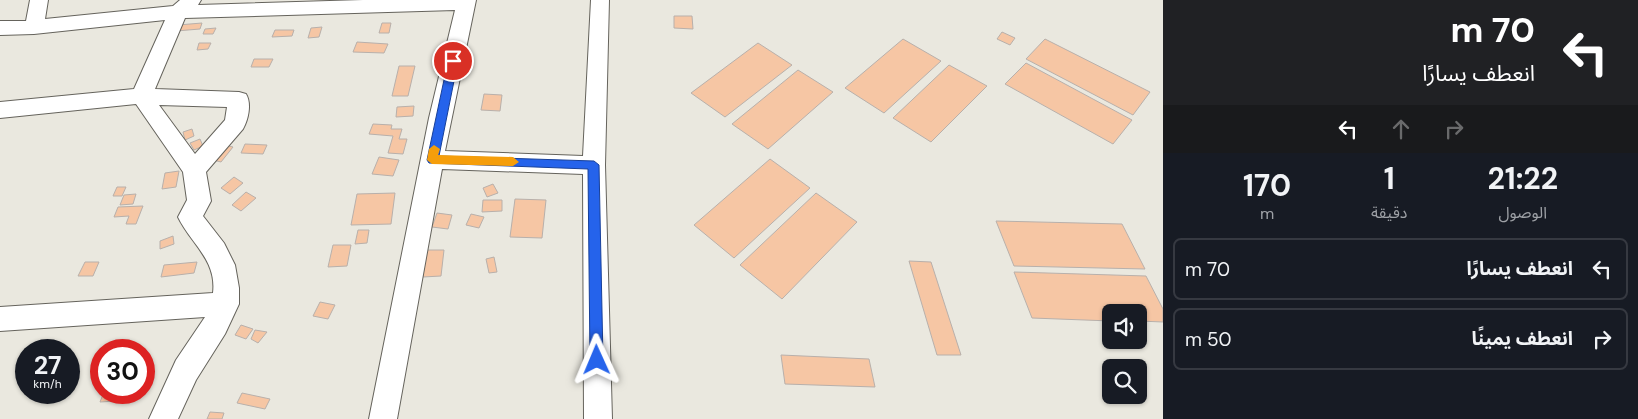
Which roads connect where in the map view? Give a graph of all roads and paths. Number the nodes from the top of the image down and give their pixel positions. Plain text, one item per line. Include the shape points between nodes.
1 (39, 0) edge
2 (600, 0) edge
3 (467, 2) edge
4 (290, 5) edge
5 (185, 6) edge
6 (34, 27) junction
7 (0, 28) edge
8 (141, 96) junction
9 (0, 110) edge
10 (432, 160) junction
11 (594, 165) junction
12 (194, 170) junction
13 (226, 304) junction
14 (0, 319) edge
15 (163, 419) edge
16 (384, 419) edge
17 (598, 419) edge

1 - 6 street
2 - 11 street
3 - 4 street
3 - 10 street
4 - 5 street
5 - 6 street
5 - 8 street
6 - 7 street
8 - 9 street
8 - 12 street
8 - 12 street via 239,100 236,123
10 - 11 street
10 - 16 street
11 - 17 street
12 - 13 street via 199,201 190,217 215,251 225,272
13 - 14 street
13 - 15 street via 215,328 187,369

